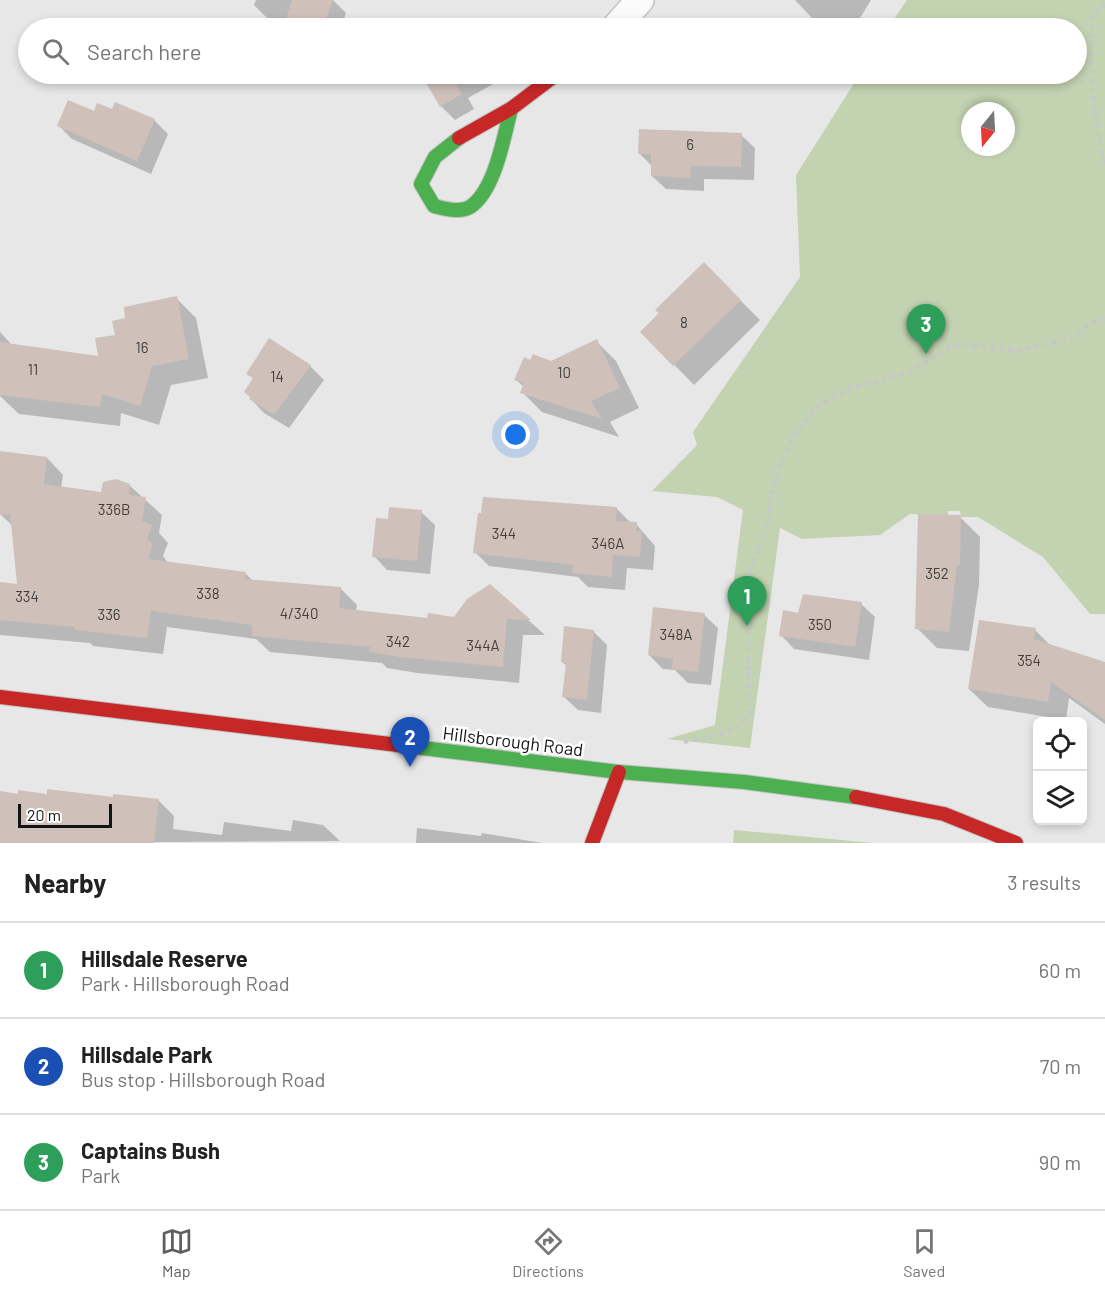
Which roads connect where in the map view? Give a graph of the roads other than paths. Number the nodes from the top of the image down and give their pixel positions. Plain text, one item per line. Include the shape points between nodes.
1 (640, 0) edge
2 (624, 18) edge
3 (544, 84) edge
4 (511, 109) junction
5 (0, 697) edge
6 (619, 772) junction
7 (592, 843) edge
8 (1016, 843) edge

1 - 2 street
3 - 4 main road
4 - 4 main road via 488,183 479,198 470,207 434,206 421,184 431,160 450,144
5 - 6 main road, Hillsborough Road
6 - 7 main road
6 - 8 main road, Hillsborough Road via 679,774 918,805 969,821

